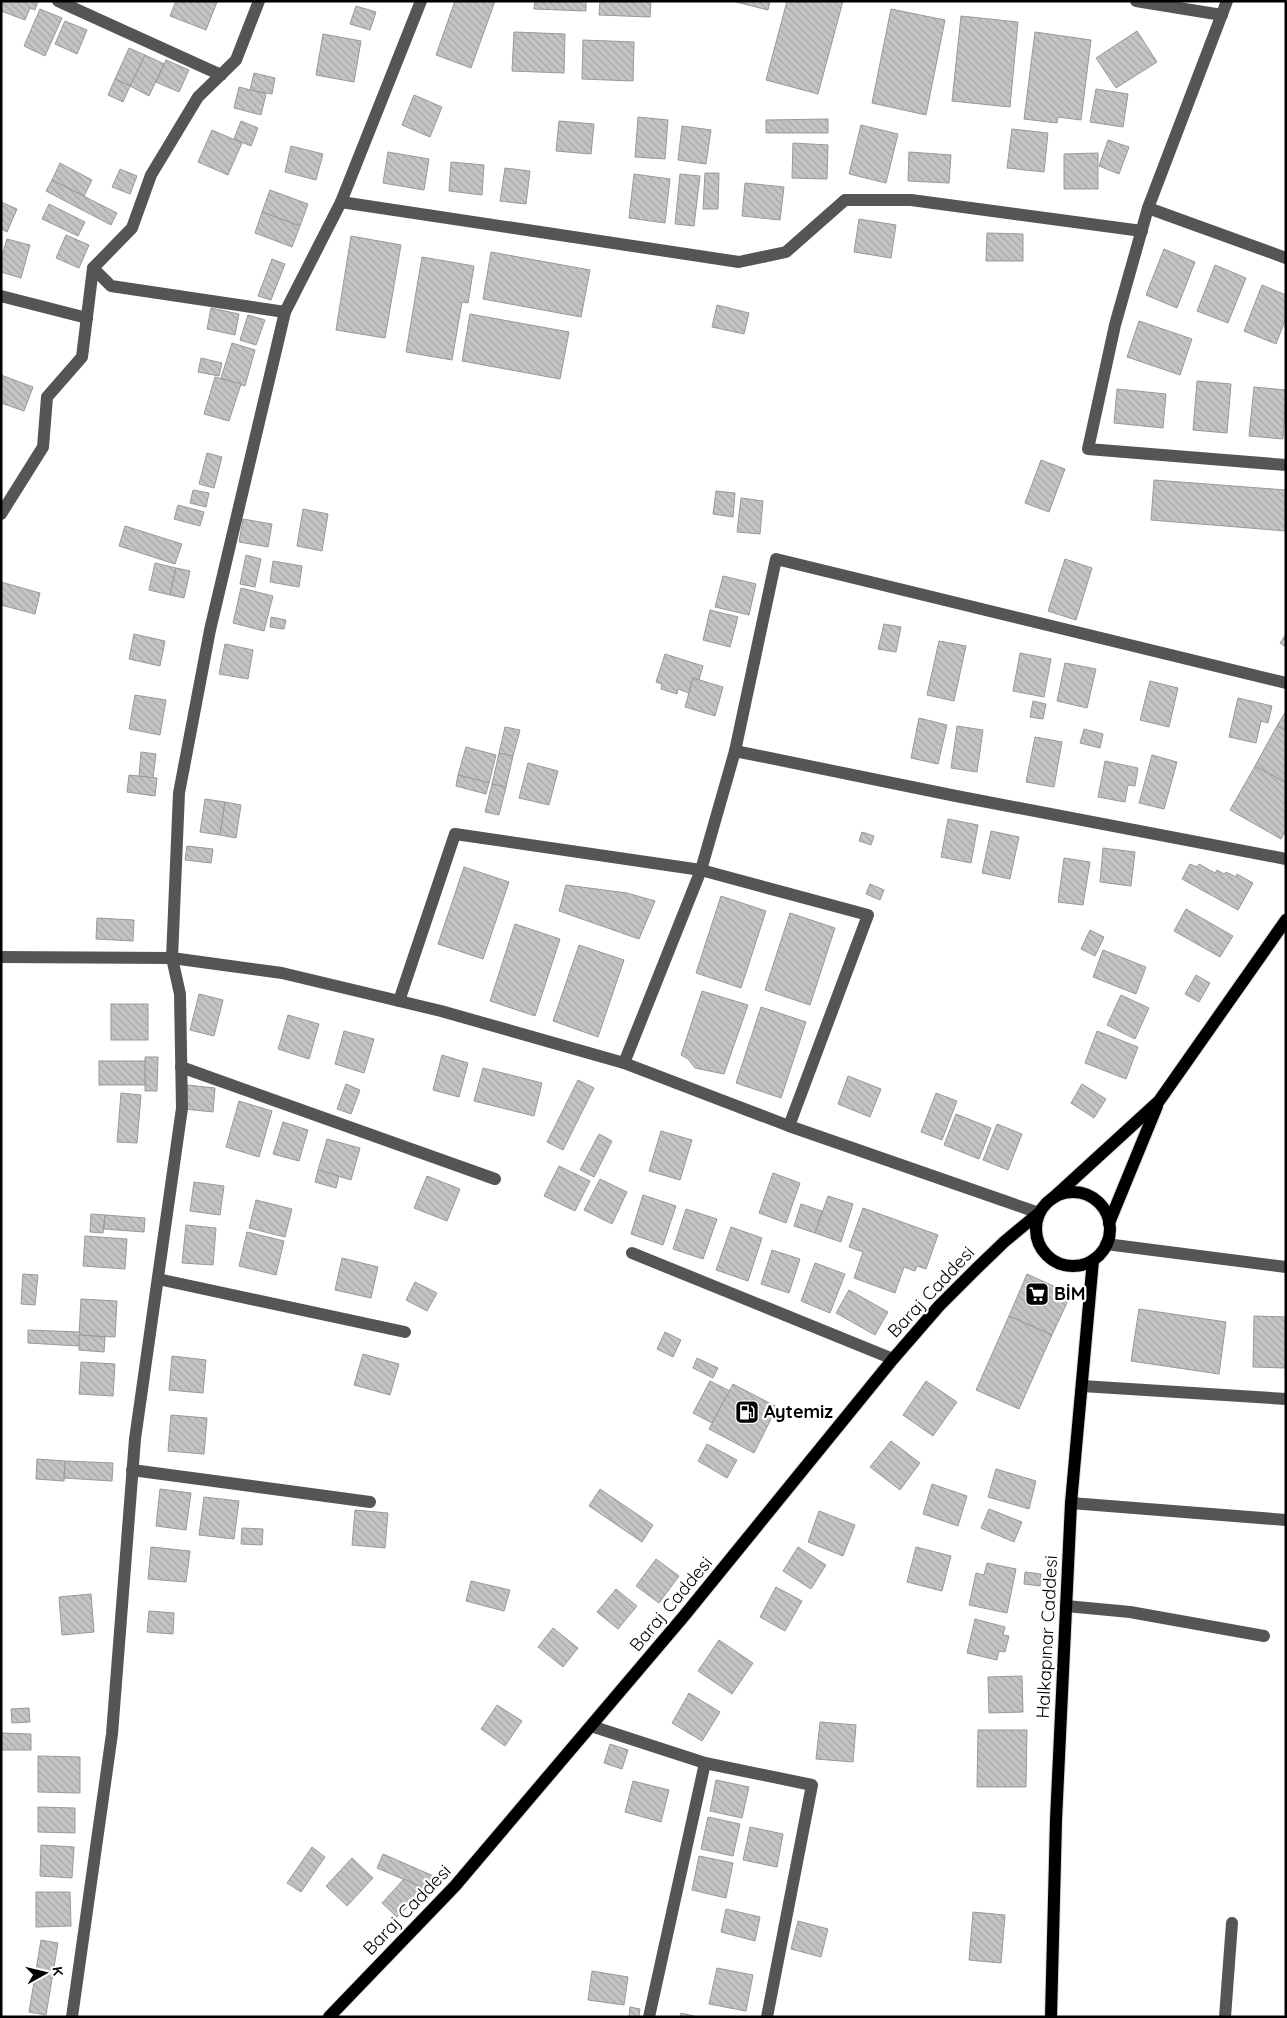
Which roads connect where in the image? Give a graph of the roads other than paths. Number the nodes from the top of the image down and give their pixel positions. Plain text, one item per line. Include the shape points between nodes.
1 (58, 1) edge
2 (259, 1) edge
3 (421, 1) edge
4 (1136, 1) edge
5 (1228, 1) edge
6 (1222, 15) junction
7 (221, 75) junction
8 (340, 202) junction
9 (1148, 208) junction
10 (1142, 230) junction
11 (1286, 258) edge
12 (93, 268) junction
13 (1, 296) edge
14 (285, 312) junction
15 (87, 318) junction
16 (1286, 464) edge
17 (1, 514) edge
18 (1286, 683) edge
19 (735, 751) junction
20 (1286, 859) edge
21 (701, 870) junction
22 (1286, 920) edge
23 (1, 956) edge
24 (172, 958) junction
25 (399, 1001) junction
26 (624, 1063) junction
27 (181, 1067) junction
28 (1158, 1101) junction
29 (789, 1126) junction
30 (495, 1179) dead end
31 (1053, 1198) junction
32 (1039, 1213) junction
33 (1109, 1223) junction
34 (1106, 1244) junction
35 (632, 1253) dead end
36 (1093, 1260) junction
37 (1286, 1266) edge
38 (158, 1278) junction
39 (405, 1332) dead end
40 (893, 1358) junction
41 (1082, 1386) junction
42 (1286, 1399) edge
43 (132, 1470) junction
44 (370, 1502) dead end
45 (1071, 1503) junction
46 (1286, 1520) edge
47 (1066, 1606) junction
48 (1264, 1636) dead end
49 (591, 1726) junction
50 (705, 1763) junction
51 (1232, 1922) dead end
52 (72, 2017) edge
53 (329, 2017) edge
54 (650, 2017) edge
55 (767, 2017) edge
56 (1051, 2017) edge
57 (1225, 2017) edge

1 - 7 street
2 - 7 street via 236,60
3 - 8 street
4 - 6 street
5 - 6 street
6 - 9 street
7 - 12 street via 198,98 151,175 132,228
8 - 10 street via 739,262 786,252 845,200 912,200
8 - 14 street
9 - 10 street
9 - 11 street
10 - 16 street via 1115,325 1088,449
12 - 14 street via 110,286
12 - 15 street
13 - 15 street
14 - 24 street via 210,630 179,794
15 - 17 street via 82,357 47,396 43,447
18 - 19 street via 776,559
19 - 20 street
19 - 21 street
21 - 25 street via 456,834
21 - 26 street
21 - 29 street via 868,915
22 - 28 main road
23 - 24 street
24 - 25 street via 282,973
24 - 27 street via 180,994
25 - 26 street
26 - 29 street
27 - 30 street
27 - 38 street via 182,1108
28 - 31 main road
28 - 33 main road
29 - 32 street
31 - 32 main road
31 - 33 main road via 1062,1193 1083,1193 1100,1204
32 - 36 main road via 1036,1234 1039,1244 1053,1260 1073,1266
32 - 40 main road, Baraj Caddesi via 975,1270
33 - 34 main road
34 - 36 main road
34 - 37 street
35 - 40 street
36 - 41 main road, Halkapınar Caddesi
38 - 39 street
38 - 43 street
40 - 49 main road, Baraj Caddesi
41 - 42 street
41 - 45 main road, Halkapınar Caddesi
43 - 44 street
43 - 52 street via 112,1734
45 - 46 street
45 - 47 main road, Halkapınar Caddesi
47 - 48 street via 1130,1612
47 - 56 main road, Halkapınar Caddesi
49 - 50 street
49 - 53 main road, Baraj Caddesi via 455,1886
50 - 54 street
50 - 55 street via 812,1785
51 - 57 street

